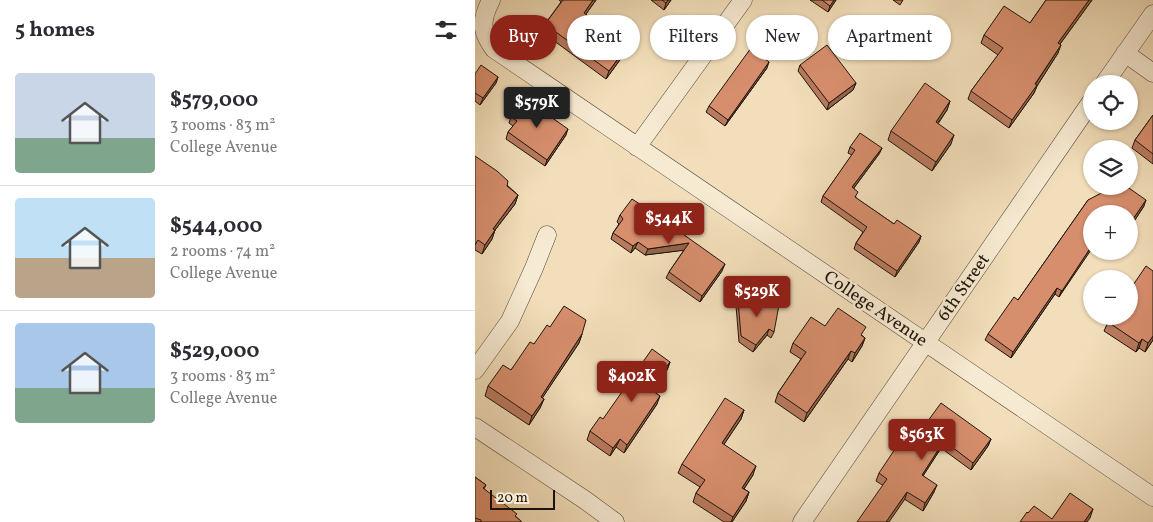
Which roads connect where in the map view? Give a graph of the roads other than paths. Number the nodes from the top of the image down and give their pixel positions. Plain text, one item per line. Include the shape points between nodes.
1 (491, 0) edge
2 (743, 0) edge
3 (1153, 14) edge
4 (1125, 53) junction
5 (1153, 73) edge
6 (1110, 75) edge
7 (1083, 114) edge
8 (637, 147) junction
9 (547, 235) dead end
10 (925, 342) junction
11 (475, 370) edge
12 (475, 428) edge
13 (1153, 497) edge
14 (615, 522) edge
15 (802, 522) edge

1 - 8 street, College Avenue via 483,16 485,38 494,49
2 - 8 street
3 - 4 street
4 - 5 street
4 - 6 street
7 - 10 street, 6th Street
8 - 10 street, College Avenue
9 - 11 street via 510,321
10 - 13 street, College Avenue
10 - 15 street, 6th Street
12 - 14 street

